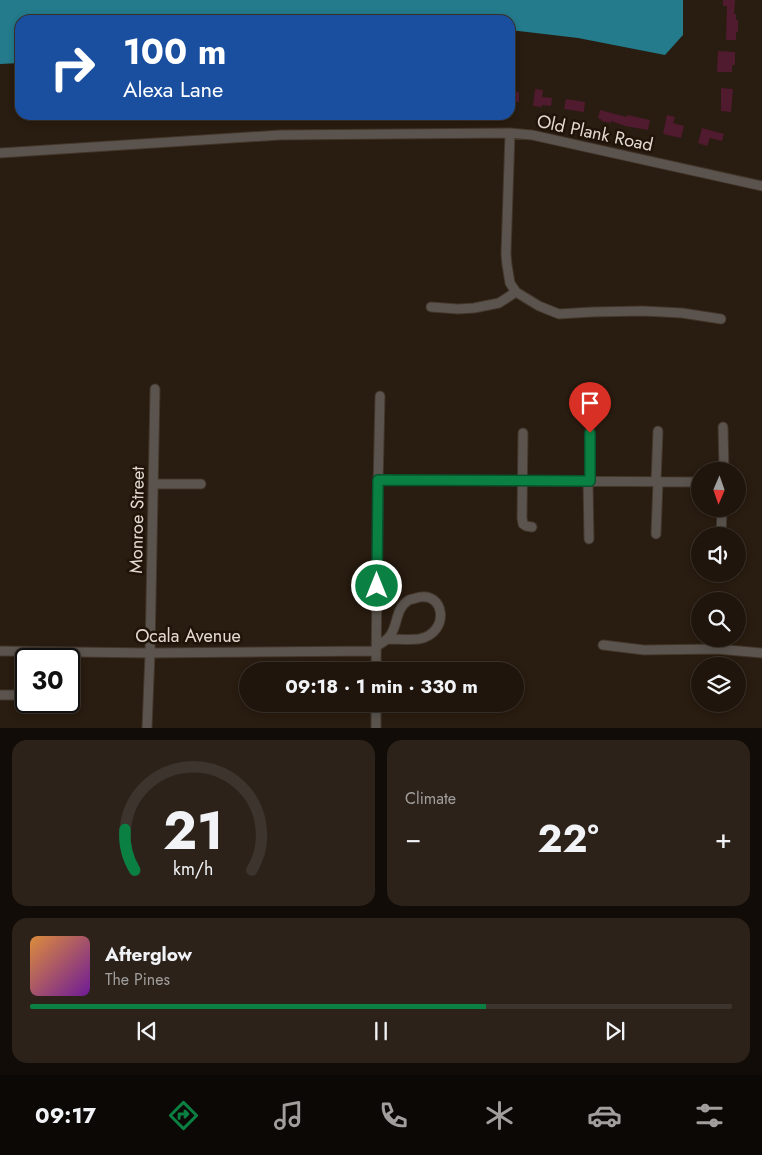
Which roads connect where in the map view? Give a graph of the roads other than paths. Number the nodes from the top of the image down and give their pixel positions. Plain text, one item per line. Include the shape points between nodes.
1 (510, 133) junction
2 (0, 153) edge
3 (762, 186) edge
4 (516, 292) junction
5 (431, 307) dead end
6 (721, 318) dead end
7 (155, 389) dead end
8 (380, 396) dead end
9 (723, 427) dead end
10 (658, 431) dead end
11 (523, 433) dead end
12 (590, 433) dead end
13 (724, 462) edge
14 (378, 480) junction
15 (524, 481) junction
16 (589, 481) junction
17 (657, 482) junction
18 (691, 482) edge
19 (154, 484) junction
20 (201, 484) dead end
21 (532, 526) dead end
22 (656, 534) dead end
23 (589, 539) dead end
24 (388, 639) junction
25 (602, 645) dead end
26 (376, 648) junction
27 (0, 651) edge
28 (150, 653) junction
29 (762, 654) edge
30 (376, 662) edge
31 (0, 695) edge
32 (15, 696) edge
33 (376, 712) edge
34 (147, 728) edge
35 (376, 728) edge

1 - 2 street, Old Plank Road via 280,135
1 - 3 street, Old Plank Road via 532,135
1 - 4 street via 506,254 510,283
4 - 5 street via 499,303 474,308
4 - 6 street via 558,314 643,311
7 - 19 street, Monroe Street
8 - 14 street
9 - 13 street
10 - 17 street
11 - 15 street
12 - 16 street
14 - 15 street
14 - 26 street
15 - 16 street
15 - 21 street via 523,524
16 - 17 street
16 - 23 street
17 - 18 street
17 - 22 street
19 - 20 street
19 - 28 street, Monroe Street
24 - 24 street via 394,631 399,609 409,600 422,596 431,598 438,606 441,619 434,632 420,638
24 - 26 street
25 - 29 street via 644,650 717,649
26 - 28 street, Ocala Avenue
26 - 30 street
27 - 28 street, Ocala Avenue
28 - 34 street, Monroe Street
31 - 32 street
33 - 35 street

